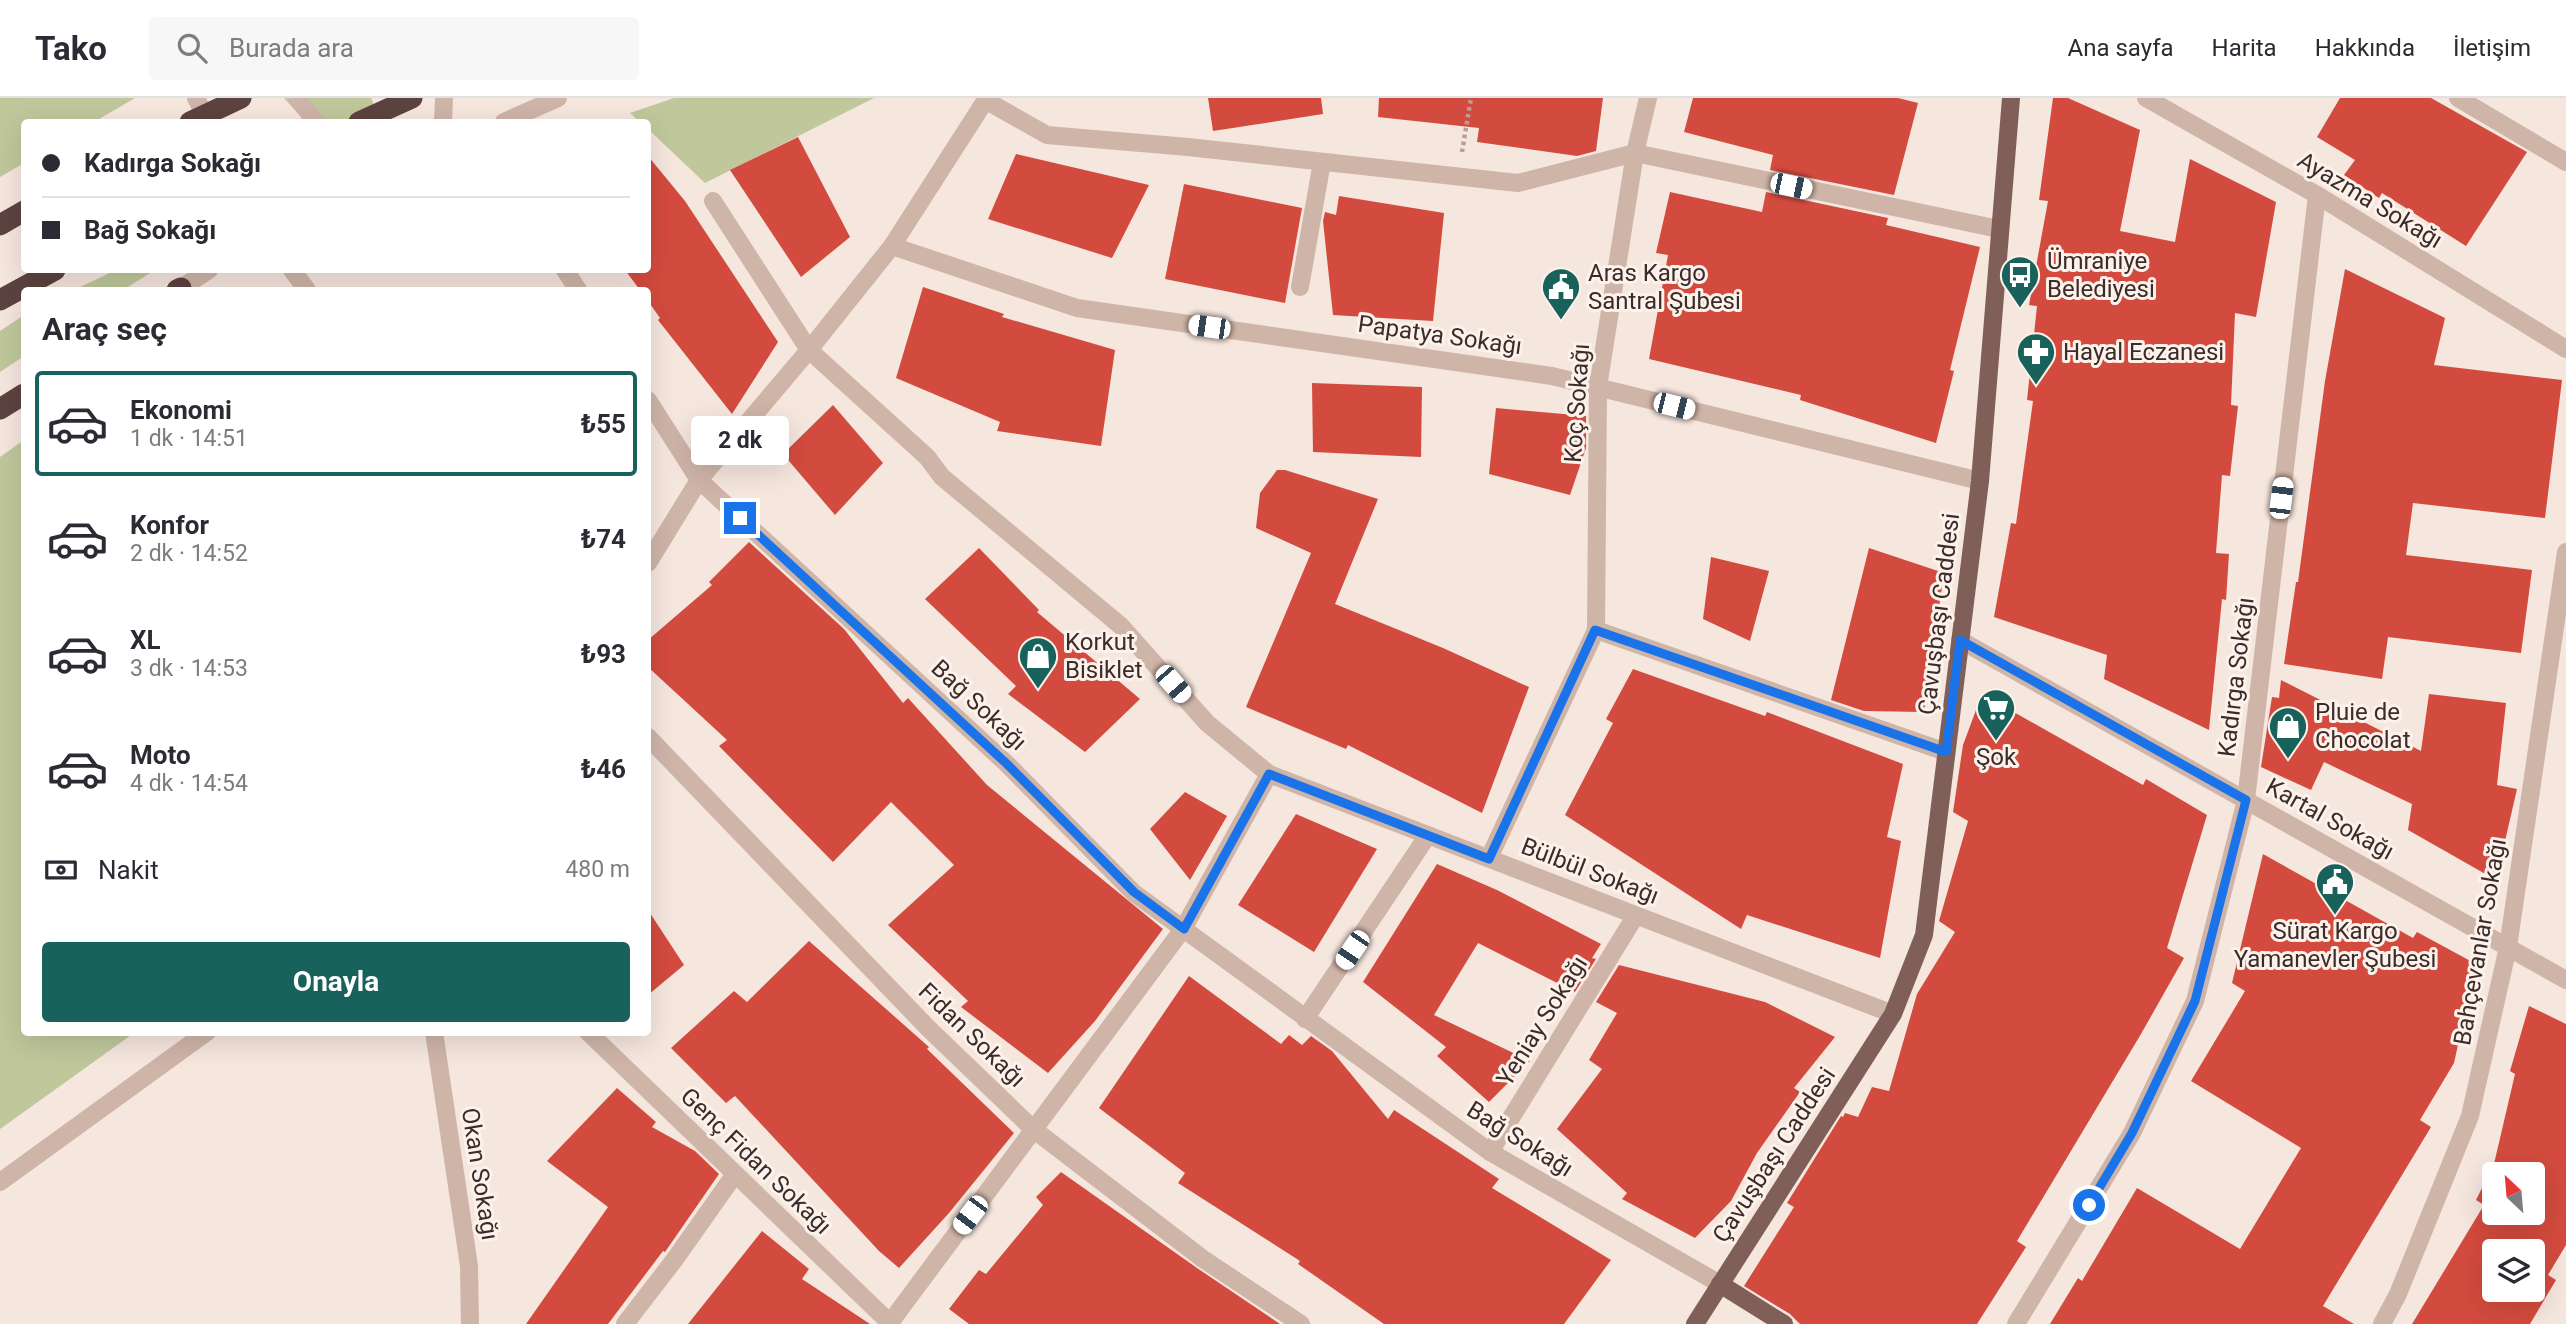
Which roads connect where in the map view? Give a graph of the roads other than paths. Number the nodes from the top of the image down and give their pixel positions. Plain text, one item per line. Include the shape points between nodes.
1 (196, 98) edge
2 (241, 98) edge
3 (297, 98) edge
4 (412, 98) edge
5 (444, 98) edge
6 (558, 98) edge
7 (1647, 98) edge
8 (2011, 98) edge
9 (2146, 98) edge
10 (2458, 98) edge
11 (986, 99) edge
12 (196, 119) edge
13 (206, 119) edge
14 (314, 119) edge
15 (366, 119) edge
16 (443, 119) edge
17 (511, 119) edge
18 (1635, 153) junction
19 (1322, 162) junction
20 (2566, 162) edge
21 (2317, 195) junction
22 (713, 201) dead end
23 (21, 213) edge
24 (0, 225) edge
25 (1999, 229) junction
26 (892, 246) junction
27 (50, 273) edge
28 (204, 273) edge
29 (182, 285) edge
30 (24, 287) edge
31 (1300, 287) dead end
32 (21, 289) edge
33 (0, 300) edge
34 (2566, 349) edge
35 (809, 350) junction
36 (1598, 387) junction
37 (21, 396) edge
38 (651, 405) edge
39 (0, 410) edge
40 (699, 480) junction
41 (1980, 481) junction
42 (2566, 552) edge
43 (651, 558) edge
44 (1595, 630) junction
45 (1960, 640) junction
46 (651, 740) edge
47 (1946, 752) junction
48 (1269, 774) junction
49 (2246, 800) junction
50 (1428, 835) junction
51 (1489, 859) junction
52 (1636, 915) junction
53 (1184, 929) junction
54 (2508, 947) junction
55 (2566, 980) edge
56 (1893, 1013) junction
57 (1305, 1019) junction
58 (201, 1036) edge
59 (435, 1036) edge
60 (592, 1036) edge
61 (1033, 1129) junction
62 (1490, 1152) junction
63 (735, 1174) junction
64 (0, 1182) edge
65 (1720, 1284) junction
66 (470, 1324) edge
67 (625, 1324) edge
68 (890, 1324) edge
69 (1301, 1324) edge
70 (1695, 1324) edge
71 (1783, 1324) edge
72 (2016, 1324) edge
73 (2382, 1324) edge

1 - 13 street
2 - 12 highway, bridge
3 - 14 street
4 - 15 highway
5 - 16 street
6 - 17 street
7 - 18 street, Koç Sokağı
8 - 25 main road, Çavuşbaşı Caddesi
9 - 21 street, Ayazma Sokağı
10 - 20 street
11 - 19 street via 1047,135
11 - 26 street
18 - 19 street via 1518,183
18 - 25 street
18 - 36 street, Koç Sokağı
19 - 31 street
21 - 34 street, Ayazma Sokağı
21 - 49 street, Kadırga Sokağı
22 - 35 street, Bülbül Sokağı
23 - 24 highway
25 - 41 main road, Çavuşbaşı Caddesi
26 - 35 street
26 - 36 street, Papatya Sokağı via 1077,308 1552,376
27 - 30 highway
28 - 29 street
32 - 33 highway
35 - 40 street
35 - 48 street, Bülbül Sokağı via 927,457 942,477 1121,626 1207,723
36 - 41 street, Papatya Sokağı
36 - 44 street, Koç Sokağı
37 - 39 highway
38 - 40 street, Bağ Sokağı
40 - 43 street
40 - 53 street, Bağ Sokağı via 1007,764 1134,892
41 - 45 main road, Çavuşbaşı Caddesi
42 - 54 street, Bahçevanlar Sokağı
44 - 47 street
44 - 51 street
45 - 47 main road, Çavuşbaşı Caddesi
45 - 49 street, Kartal Sokağı
46 - 61 street, Fidan Sokağı via 929,1029
47 - 56 main road, Çavuşbaşı Caddesi via 1924,935
48 - 50 street, Bülbül Sokağı
48 - 53 street
49 - 54 street, Kartal Sokağı
49 - 72 street, Kadırga Sokağı via 2195,1001 2132,1133
50 - 51 street, Bülbül Sokağı
50 - 57 street
51 - 52 street, Bülbül Sokağı
52 - 56 street, Bülbül Sokağı
52 - 62 street, Yeniay Sokağı
53 - 57 street, Bağ Sokağı
53 - 61 street
54 - 55 street, Kartal Sokağı
54 - 73 street, Bahçevanlar Sokağı via 2470,1116
56 - 65 main road, Çavuşbaşı Caddesi
57 - 62 street, Bağ Sokağı
58 - 64 street
59 - 66 street, Okan Sokağı via 469,1266
60 - 63 street, Genç Fidan Sokağı
61 - 68 street
61 - 69 street, Fidan Sokağı via 1203,1258
62 - 65 street, Bağ Sokağı
63 - 67 street
63 - 68 street, Genç Fidan Sokağı
65 - 70 main road, Çavuşbaşı Caddesi
65 - 71 main road

